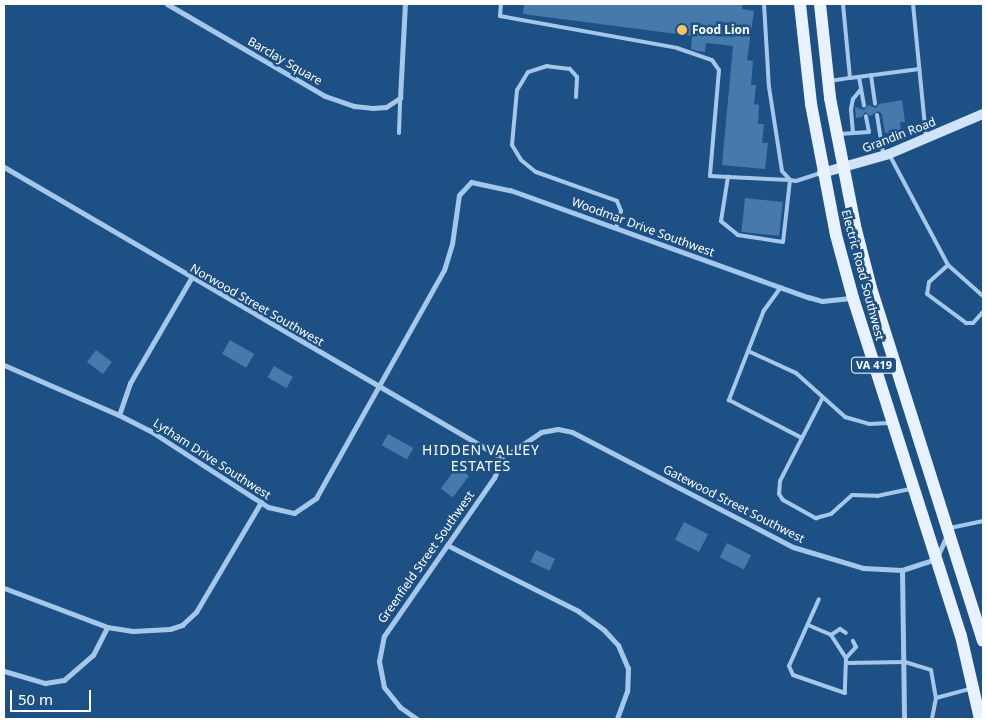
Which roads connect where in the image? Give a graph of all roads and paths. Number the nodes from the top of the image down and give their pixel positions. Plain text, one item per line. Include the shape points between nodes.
1 (167, 4) edge
2 (405, 4) edge
3 (501, 4) edge
4 (764, 4) edge
5 (800, 4) edge
6 (820, 4) edge
7 (843, 4) edge
8 (913, 4) edge
9 (919, 69) junction
10 (871, 75) junction
11 (859, 77) junction
12 (850, 78) junction
13 (828, 81) junction
14 (861, 90) junction
15 (576, 97) dead end
16 (400, 98) junction
17 (875, 104) dead end
18 (864, 106) dead end
19 (983, 114) edge
20 (877, 115) dead end
21 (866, 116) dead end
22 (879, 131) junction
23 (869, 132) junction
24 (399, 133) dead end
25 (853, 133) junction
26 (836, 134) junction
27 (926, 138) junction
28 (886, 155) junction
29 (4, 167) edge
30 (843, 168) junction
31 (822, 172) junction
32 (728, 177) junction
33 (790, 180) junction
34 (455, 224) joint
35 (616, 228) junction
36 (948, 265) junction
37 (191, 278) junction
38 (781, 288) junction
39 (983, 296) edge
40 (853, 298) junction
41 (983, 312) edge
42 (748, 351) junction
43 (4, 365) edge
44 (378, 386) junction
45 (822, 399) junction
46 (119, 415) junction
47 (892, 422) junction
48 (802, 438) junction
49 (503, 455) junction
50 (913, 489) junction
51 (260, 502) junction
52 (983, 522) edge
53 (950, 528) junction
54 (447, 545) junction
55 (936, 560) junction
56 (902, 570) junction
57 (4, 588) edge
58 (819, 599) dead end
59 (808, 625) junction
60 (107, 627) junction
61 (846, 633) dead end
62 (831, 635) junction
63 (852, 641) dead end
64 (983, 641) edge
65 (846, 660) junction
66 (905, 662) junction
67 (4, 671) edge
68 (974, 688) junction
69 (936, 698) junction
70 (417, 719) edge
71 (617, 719) edge
72 (904, 719) edge
73 (932, 719) edge
74 (980, 719) edge

1 - 16 street, Barclay Square via 339,102 372,108 386,107
2 - 16 street
3 - 32 lane via 500,16 676,48 712,60 719,70 710,176
4 - 33 lane via 769,88 782,172
5 - 31 main road, Electric Road Southwest / VA 419
6 - 13 main road, Electric Road Southwest / VA 419
7 - 12 lane
8 - 9 lane
9 - 10 lane
9 - 27 lane
10 - 11 lane
10 - 17 lane
11 - 12 lane
11 - 14 lane
12 - 13 lane
13 - 26 main road, Electric Road Southwest / VA 419
14 - 18 lane
14 - 25 lane via 854,98 851,110
15 - 35 lane via 577,77 570,69 547,66 528,72 517,90 512,145 520,160 536,172 617,201 621,211
16 - 24 lane
19 - 27 street, Grandin Road
20 - 22 lane
21 - 23 lane
22 - 23 lane
22 - 28 lane
23 - 25 lane
25 - 26 lane
26 - 30 main road, Electric Road Southwest / VA 419
27 - 28 street, Grandin Road
28 - 30 street, Grandin Road
28 - 36 lane
29 - 37 street, Norwood Street Southwest
30 - 31 street, Grandin Road
30 - 53 main road, Electric Road Southwest / VA 419 via 871,288
31 - 33 lane
31 - 40 main road, Electric Road Southwest / VA 419
32 - 33 lane
32 - 33 lane via 721,221 738,235 783,242
34 - 35 street, Woodmar Drive Southwest via 461,191 471,182 478,182
34 - 44 street, Lytham Drive Southwest via 444,270
35 - 38 street, Woodmar Drive Southwest
36 - 39 lane
36 - 41 lane via 929,282 927,294 966,323 973,323
37 - 44 street, Norwood Street Southwest
37 - 46 street via 130,383
38 - 40 street, Woodmar Drive Southwest via 822,301
38 - 42 lane via 764,310
40 - 47 main road, Electric Road Southwest / VA 419
42 - 45 lane via 796,373
42 - 48 lane via 729,400
43 - 46 street, Lytham Drive Southwest
44 - 49 street, Norwood Street Southwest via 494,453
44 - 51 street, Lytham Drive Southwest via 338,461 309,506 294,513 285,513
45 - 47 lane via 856,422
45 - 48 lane
46 - 51 street, Lytham Drive Southwest via 150,430
47 - 50 main road, Electric Road Southwest / VA 419
48 - 50 lane via 779,488 783,500 808,516 831,514 852,495 877,496
49 - 54 street, Greenfield Street Southwest via 494,478
49 - 56 street, Gatewood Street Southwest via 541,432 558,429 572,432 794,547 863,568
50 - 55 main road, Electric Road Southwest / VA 419
51 - 60 street via 189,620 158,631
52 - 53 lane
53 - 55 street
53 - 64 main road, Electric Road Southwest / VA 419
54 - 70 street, Greenfield Street Southwest via 389,624 380,648 380,674 384,687 400,707
54 - 71 street via 495,572 578,611 604,630 618,645 628,668 627,691
55 - 56 street, Gatewood Street Southwest
55 - 68 main road, Electric Road Southwest / VA 419
56 - 66 street
57 - 60 street
58 - 59 lane
59 - 62 lane
59 - 65 lane via 789,666 793,675 844,693
60 - 67 street via 93,655 64,680 45,683
61 - 62 lane via 840,629
62 - 65 lane
63 - 65 lane via 856,647
65 - 66 lane
66 - 69 lane via 931,670
66 - 72 street
68 - 69 lane
68 - 74 main road, Electric Road Southwest / VA 419
69 - 73 lane

